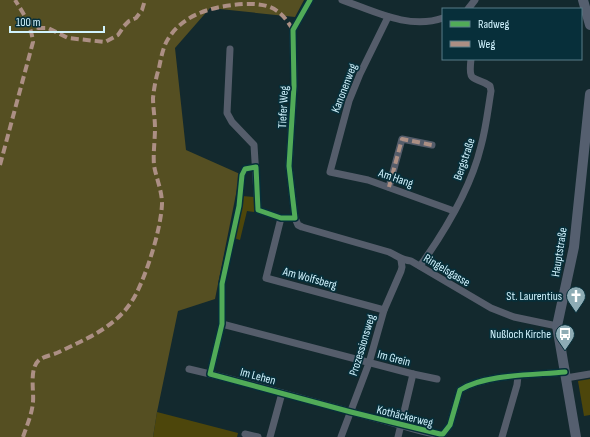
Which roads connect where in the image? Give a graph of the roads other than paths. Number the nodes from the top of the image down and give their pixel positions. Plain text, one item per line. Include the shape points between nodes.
1 (310, 0) edge
2 (342, 0) edge
3 (475, 0) edge
4 (583, 0) edge
5 (469, 8) edge
6 (388, 17) junction
7 (442, 18) edge
8 (590, 25) edge
9 (230, 49) dead end
10 (471, 60) edge
11 (590, 94) edge
12 (590, 101) edge
13 (432, 145) dead end
14 (330, 172) joint
15 (389, 187) junction
16 (454, 211) junction
17 (281, 218) junction
18 (295, 218) junction
19 (401, 260) junction
20 (420, 266) junction
21 (384, 310) junction
22 (557, 326) junction
23 (369, 363) junction
24 (189, 369) dead end
25 (210, 374) junction
26 (413, 374) junction
27 (590, 374) edge
28 (566, 375) junction
29 (518, 376) junction
30 (438, 379) dead end
31 (282, 393) junction
32 (351, 412) junction
33 (402, 425) junction
34 (245, 434) dead end
35 (443, 435) edge
36 (258, 437) edge
37 (270, 437) edge
38 (341, 437) edge
39 (398, 437) edge
40 (502, 437) edge
41 (576, 437) edge

1 - 18 street, Tiefer Weg via 293,30 294,86 289,166
2 - 6 street
3 - 5 street
4 - 8 main road
6 - 7 street via 413,22
6 - 14 street, Kanonenweg via 349,101
9 - 17 street via 228,113 232,122 254,145 258,210
10 - 16 street, Bergstraße via 471,76 476,81 490,86 491,91 482,145 469,182
11 - 12 main road, Hauptstraße
12 - 22 main road, Hauptstraße via 574,247
13 - 15 street via 402,139
14 - 15 street, Am Hang
15 - 16 street, Am Hang
16 - 20 street, Bergstraße via 436,244
17 - 18 street
17 - 21 street, Am Wolfsberg via 266,278
18 - 19 street, Ringelsgasse via 302,227 388,252
19 - 20 street, Ringelsgasse via 411,261
19 - 21 street, Prozessionsweg via 401,272
20 - 22 street, Ringelsgasse via 491,308 514,317
21 - 23 street, Prozessionsweg
22 - 28 main road, Hauptstraße
23 - 25 street via 222,324
23 - 26 street, Im Grein
23 - 32 street, Prozessionsweg
24 - 25 street, Im Lehen
25 - 31 street, Im Lehen
26 - 30 street, Im Grein
26 - 33 street, Im Grein
27 - 28 street, Kothäckerweg
28 - 29 street, Kothäckerweg
28 - 41 main road, Hauptstraße
29 - 35 street, Kothäckerweg via 472,384 460,390 450,425
29 - 40 street
31 - 32 street, Im Lehen
31 - 37 street
32 - 33 street, Kothäckerweg
32 - 38 street, Prozessionsweg
33 - 35 street, Kothäckerweg
33 - 39 street, Im Grein
34 - 36 street

